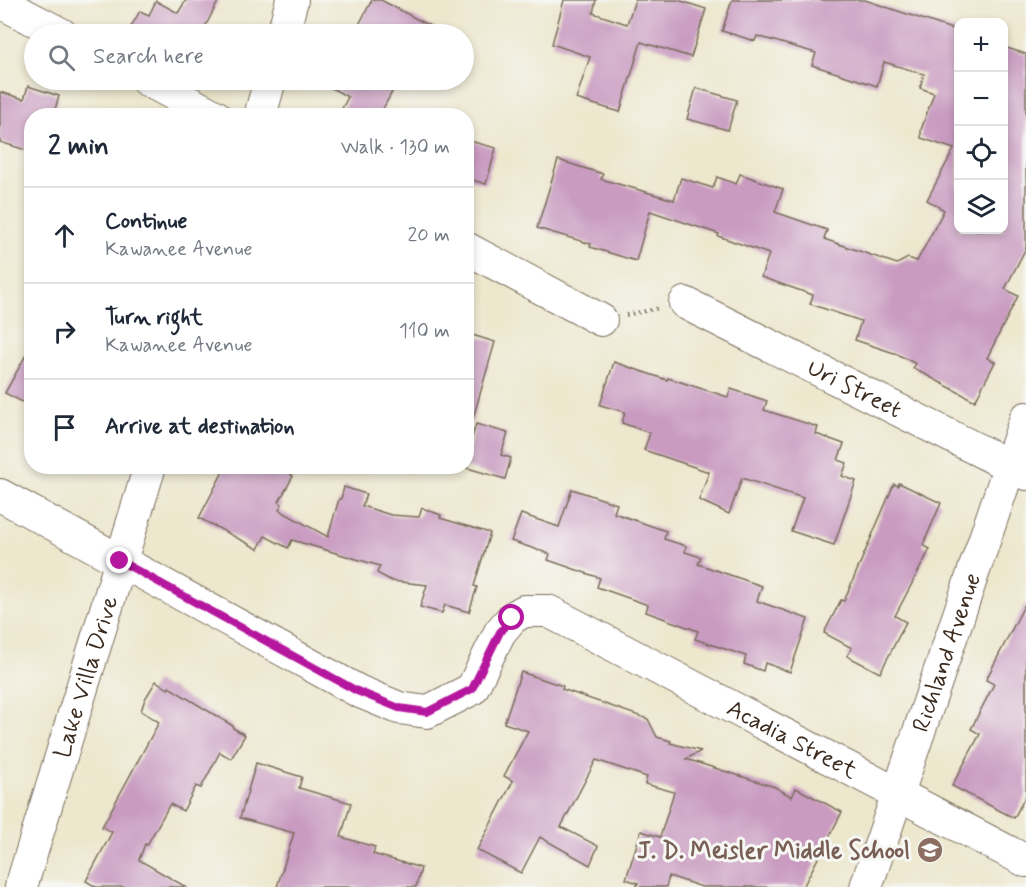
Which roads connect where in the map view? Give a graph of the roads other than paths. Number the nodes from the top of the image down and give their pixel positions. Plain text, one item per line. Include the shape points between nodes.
1 (292, 0) edge
2 (0, 2) edge
3 (42, 24) edge
4 (286, 24) edge
5 (166, 90) edge
6 (267, 90) edge
7 (200, 108) edge
8 (262, 108) edge
9 (474, 252) edge
10 (685, 303) road end
11 (602, 320) road end
12 (1026, 418) edge
13 (1018, 470) edge
14 (147, 474) edge
15 (0, 495) edge
16 (120, 561) junction
17 (898, 794) junction
18 (1026, 861) edge
19 (21, 887) edge
20 (866, 887) edge

1 - 4 street
2 - 3 street
5 - 7 street
6 - 8 street
9 - 11 street
10 - 13 street, Uri Street
12 - 13 street, Richland Avenue
13 - 17 street, Richland Avenue
14 - 16 street, Lake Villa Drive
15 - 16 street, Acadia Street
16 - 17 street, Acadia Street via 357,691 399,708 427,712 472,689 500,632 512,618 524,612 548,611
16 - 19 street, Lake Villa Drive
17 - 18 street, Acadia Street
17 - 20 street, Richland Avenue

